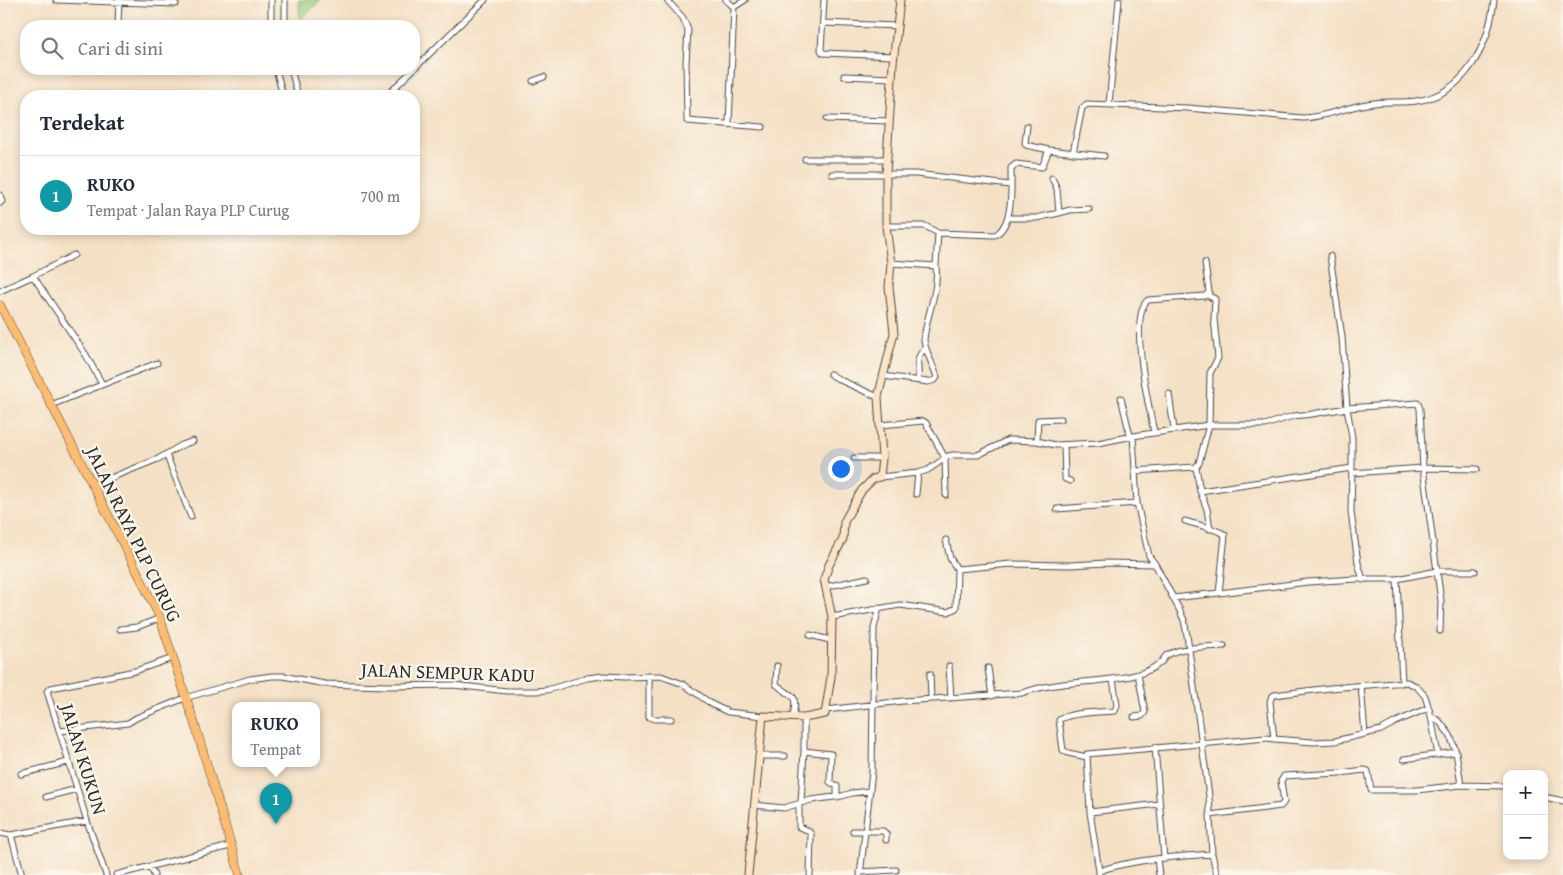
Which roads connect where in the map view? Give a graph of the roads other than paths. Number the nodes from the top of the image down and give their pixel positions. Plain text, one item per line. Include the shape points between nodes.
1 (56, 0) edge
2 (271, 0) edge
3 (284, 0) edge
4 (485, 0) edge
5 (667, 0) edge
6 (726, 0) edge
7 (744, 0) edge
8 (824, 0) edge
9 (900, 0) edge
10 (1119, 0) edge
11 (1494, 0) edge
12 (119, 1) edge
13 (176, 4) dead end
14 (734, 7) junction
15 (118, 20) edge
16 (271, 20) edge
17 (285, 20) edge
18 (823, 24) junction
19 (897, 26) junction
20 (893, 56) junction
21 (420, 63) edge
22 (278, 75) edge
23 (293, 75) edge
24 (408, 75) edge
25 (844, 76) dead end
26 (544, 77) dead end
27 (892, 78) junction
28 (533, 81) dead end
29 (281, 90) edge
30 (296, 90) edge
31 (392, 90) edge
32 (1109, 104) junction
33 (827, 119) dead end
34 (889, 121) junction
35 (729, 124) junction
36 (1027, 126) dead end
37 (763, 127) dead end
38 (1049, 150) junction
39 (1073, 153) junction
40 (1104, 156) dead end
41 (805, 159) dead end
42 (887, 159) junction
43 (832, 174) dead end
44 (886, 174) junction
45 (1052, 178) dead end
46 (1010, 185) junction
47 (0, 195) edge
48 (0, 202) edge
49 (1089, 209) dead end
50 (1058, 213) junction
51 (1008, 218) junction
52 (886, 226) junction
53 (938, 233) junction
54 (74, 256) dead end
55 (1330, 256) dead end
56 (890, 263) junction
57 (1205, 263) dead end
58 (936, 266) junction
59 (33, 276) junction
60 (0, 291) edge
61 (1208, 295) junction
62 (0, 304) edge
63 (925, 348) junction
64 (157, 363) dead end
65 (830, 374) dead end
66 (883, 376) junction
67 (918, 380) junction
68 (102, 384) junction
69 (1169, 394) dead end
70 (878, 397) junction
71 (1121, 398) dead end
72 (52, 404) junction
73 (1347, 408) junction
74 (1061, 419) dead end
75 (881, 425) junction
76 (1209, 425) junction
77 (1174, 429) junction
78 (1154, 432) junction
79 (1132, 435) junction
80 (193, 441) dead end
81 (1036, 441) junction
82 (1064, 445) junction
83 (166, 454) junction
84 (854, 458) dead end
85 (882, 458) junction
86 (945, 458) junction
87 (1196, 467) junction
88 (1423, 468) junction
89 (1477, 469) dead end
90 (1135, 471) junction
91 (1352, 471) junction
92 (918, 473) junction
93 (880, 477) junction
94 (1070, 480) dead end
95 (93, 485) junction
96 (1200, 491) junction
97 (916, 494) dead end
98 (946, 495) dead end
99 (1138, 502) junction
100 (1057, 509) dead end
101 (191, 517) dead end
102 (1185, 521) dead end
103 (1210, 529) junction
104 (946, 540) dead end
105 (1155, 564) junction
106 (956, 569) junction
107 (1475, 570) dead end
108 (1438, 571) junction
109 (867, 578) dead end
110 (1397, 579) junction
111 (1363, 580) junction
112 (825, 587) junction
113 (1219, 592) junction
114 (1173, 598) junction
115 (879, 608) junction
116 (832, 617) junction
117 (160, 618) junction
118 (120, 629) dead end
119 (1440, 631) dead end
120 (810, 635) dead end
121 (830, 640) junction
122 (1224, 646) dead end
123 (1188, 649) junction
124 (173, 658) junction
125 (777, 666) dead end
126 (949, 666) dead end
127 (988, 668) dead end
128 (930, 674) dead end
129 (1138, 674) junction
130 (649, 676) junction
131 (1113, 679) junction
132 (1402, 683) junction
133 (1360, 686) junction
134 (992, 696) junction
135 (185, 698) junction
136 (932, 698) junction
137 (951, 698) junction
138 (873, 706) junction
139 (1428, 708) junction
140 (826, 710) junction
141 (763, 716) junction
142 (1431, 716) junction
143 (1134, 717) dead end
144 (793, 718) junction
145 (804, 718) junction
146 (671, 720) dead end
147 (60, 731) junction
148 (1365, 734) junction
149 (1274, 739) junction
150 (1202, 744) junction
151 (1155, 747) junction
152 (804, 751) junction
153 (1456, 752) junction
154 (1438, 755) junction
155 (758, 756) junction
156 (785, 756) dead end
157 (1087, 757) junction
158 (1404, 759) dead end
159 (68, 762) junction
160 (21, 774) dead end
161 (1461, 785) junction
162 (1503, 786) edge
163 (77, 789) junction
164 (870, 791) junction
165 (837, 797) junction
166 (46, 798) dead end
167 (1548, 798) edge
168 (1563, 801) edge
169 (800, 803) junction
170 (1159, 804) junction
171 (754, 805) junction
172 (1090, 812) junction
173 (1210, 815) junction
174 (87, 821) junction
175 (866, 830) junction
176 (853, 831) dead end
177 (0, 833) edge
178 (12, 835) junction
179 (886, 840) dead end
180 (230, 846) junction
181 (1212, 854) junction
182 (1164, 858) junction
183 (1157, 859) junction
184 (150, 866) junction
185 (896, 870) dead end
186 (1099, 873) edge
187 (127, 874) edge
188 (860, 874) edge
189 (22, 875) edge
190 (106, 875) edge
191 (116, 875) edge
192 (154, 875) edge
193 (240, 875) edge
194 (748, 875) edge
195 (810, 875) edge
196 (1159, 875) edge
197 (1217, 875) edge

1 - 12 street
2 - 16 street
3 - 17 street
4 - 21 street
5 - 35 street via 683,18 688,30 687,121
6 - 14 street
7 - 14 street
8 - 18 street
9 - 19 street
10 - 32 street
11 - 32 street via 1475,63 1456,84 1438,95 1417,101 1374,102 1319,117 1303,118
12 - 13 street
12 - 15 street
14 - 35 street
18 - 19 street
18 - 20 street via 822,53
19 - 20 street
20 - 27 street
22 - 29 street
23 - 30 street
24 - 31 street
25 - 27 street
26 - 28 street
27 - 34 street
32 - 39 street via 1087,104 1082,108
33 - 34 street
34 - 42 street
35 - 37 street
36 - 38 street via 1026,145
38 - 39 street
38 - 46 street via 1042,167 1013,165
39 - 40 street
41 - 42 street
42 - 44 street
43 - 44 street
44 - 46 street via 916,174
44 - 52 street
45 - 50 street via 1057,189
46 - 51 street
47 - 48 street
49 - 50 street
50 - 51 street via 1036,218
51 - 53 street via 995,235
52 - 53 street via 925,226
52 - 56 street
53 - 58 street
54 - 59 street
55 - 73 street via 1342,337
56 - 58 street
56 - 66 street via 894,333
57 - 61 street
58 - 63 street
59 - 60 street
59 - 68 street
61 - 76 street via 1215,299 1218,358 1210,373
61 - 78 street via 1148,300 1143,306 1139,337
62 - 72 main road, JALAN RAYA PLP CURUG
63 - 67 street via 918,357
63 - 67 street via 936,378 932,381
64 - 68 street
65 - 70 street
66 - 67 street
66 - 70 street
68 - 72 street
69 - 77 street
70 - 75 street
71 - 79 street
72 - 95 main road, JALAN RAYA PLP CURUG
73 - 76 street via 1292,416 1265,425
73 - 88 street via 1418,404
73 - 91 street via 1352,437
74 - 81 street via 1038,420
75 - 85 street
75 - 86 street via 926,422
76 - 77 street
76 - 87 street
77 - 78 street
78 - 79 street
79 - 82 street via 1098,443
79 - 90 street
80 - 83 street
81 - 82 street
81 - 86 street via 1008,440 978,455
82 - 94 street via 1064,474 1065,479
83 - 95 street
83 - 101 street
84 - 85 street
85 - 93 street
86 - 92 street
86 - 98 street
87 - 90 street
87 - 96 street
88 - 89 street
88 - 91 street
88 - 108 street
90 - 99 street
91 - 96 street
91 - 111 street via 1351,512
92 - 93 street
92 - 97 street
93 - 112 street via 862,490 844,522 843,539 826,572
95 - 117 main road, JALAN RAYA PLP CURUG
96 - 103 street
99 - 100 street
99 - 105 street via 1149,556
102 - 103 street
103 - 113 street via 1225,535
104 - 106 street
105 - 106 street via 1011,564
105 - 114 street
106 - 115 street via 956,608 952,611 900,605
107 - 108 street
108 - 110 street
108 - 119 street
109 - 112 street
110 - 111 street
110 - 132 street
111 - 113 street via 1308,582
112 - 116 street
113 - 114 street
114 - 123 street via 1184,620
115 - 116 street
115 - 138 street via 874,628
116 - 121 street
117 - 118 street via 137,627
117 - 124 main road, JALAN RAYA PLP CURUG
120 - 121 street
121 - 140 street via 831,678
122 - 123 street
123 - 129 street via 1166,655 1161,663
123 - 150 street
124 - 135 main road, JALAN RAYA PLP CURUG
124 - 147 street, JALAN KUKUN via 156,665 48,689
125 - 144 street via 776,684 795,698
126 - 137 street
127 - 134 street
128 - 136 street
129 - 131 street
129 - 143 street via 1145,712
130 - 135 street, JALAN SEMPUR KADU via 586,678 536,691 453,685 325,684 272,676
130 - 141 street, JALAN SEMPUR KADU via 674,680 728,712
130 - 146 street via 649,718
131 - 134 street
131 - 157 street via 1115,711 1086,713 1059,720 1062,750
132 - 133 street
132 - 139 street via 1416,686 1425,696
133 - 148 street
133 - 149 street via 1274,696 1270,702
134 - 137 street
135 - 147 street, JALAN SEMPUR KADU via 128,723
135 - 180 main road, JALAN RAYA PLP CURUG
136 - 137 street
136 - 138 street
138 - 140 street
138 - 164 street
139 - 142 street
139 - 148 street
140 - 145 street via 825,714
141 - 144 street
141 - 155 street
142 - 153 street via 1450,735
142 - 154 street
144 - 145 street
145 - 152 street
147 - 159 street, JALAN KUKUN
148 - 149 street via 1335,741
149 - 150 street
150 - 151 street
150 - 173 street
151 - 157 street via 1089,753
151 - 170 street
152 - 165 street via 831,754 830,782 837,786
152 - 169 street
153 - 154 street
153 - 161 street
154 - 158 street
155 - 156 street
155 - 171 street
157 - 172 street
159 - 160 street
159 - 163 street, JALAN KUKUN
161 - 162 street
161 - 173 street via 1417,790 1371,790 1368,771 1365,770 1284,776 1281,781 1284,802 1281,806
163 - 166 street
163 - 174 street, JALAN KUKUN
164 - 165 street
164 - 175 street
165 - 169 street
167 - 168 street
169 - 171 street via 784,808
169 - 195 street via 799,827 811,834
170 - 172 street
170 - 182 street
171 - 194 street
172 - 186 street
173 - 181 street
174 - 178 street
174 - 190 street, JALAN KUKUN
175 - 176 street
175 - 179 street via 885,832
175 - 188 street
177 - 178 street
178 - 189 street
180 - 184 street
180 - 193 main road, JALAN RAYA PLP CURUG
181 - 182 street
181 - 197 street
182 - 183 street
183 - 186 street via 1113,866
183 - 196 street
184 - 187 street
184 - 192 street
185 - 188 street
187 - 191 street

